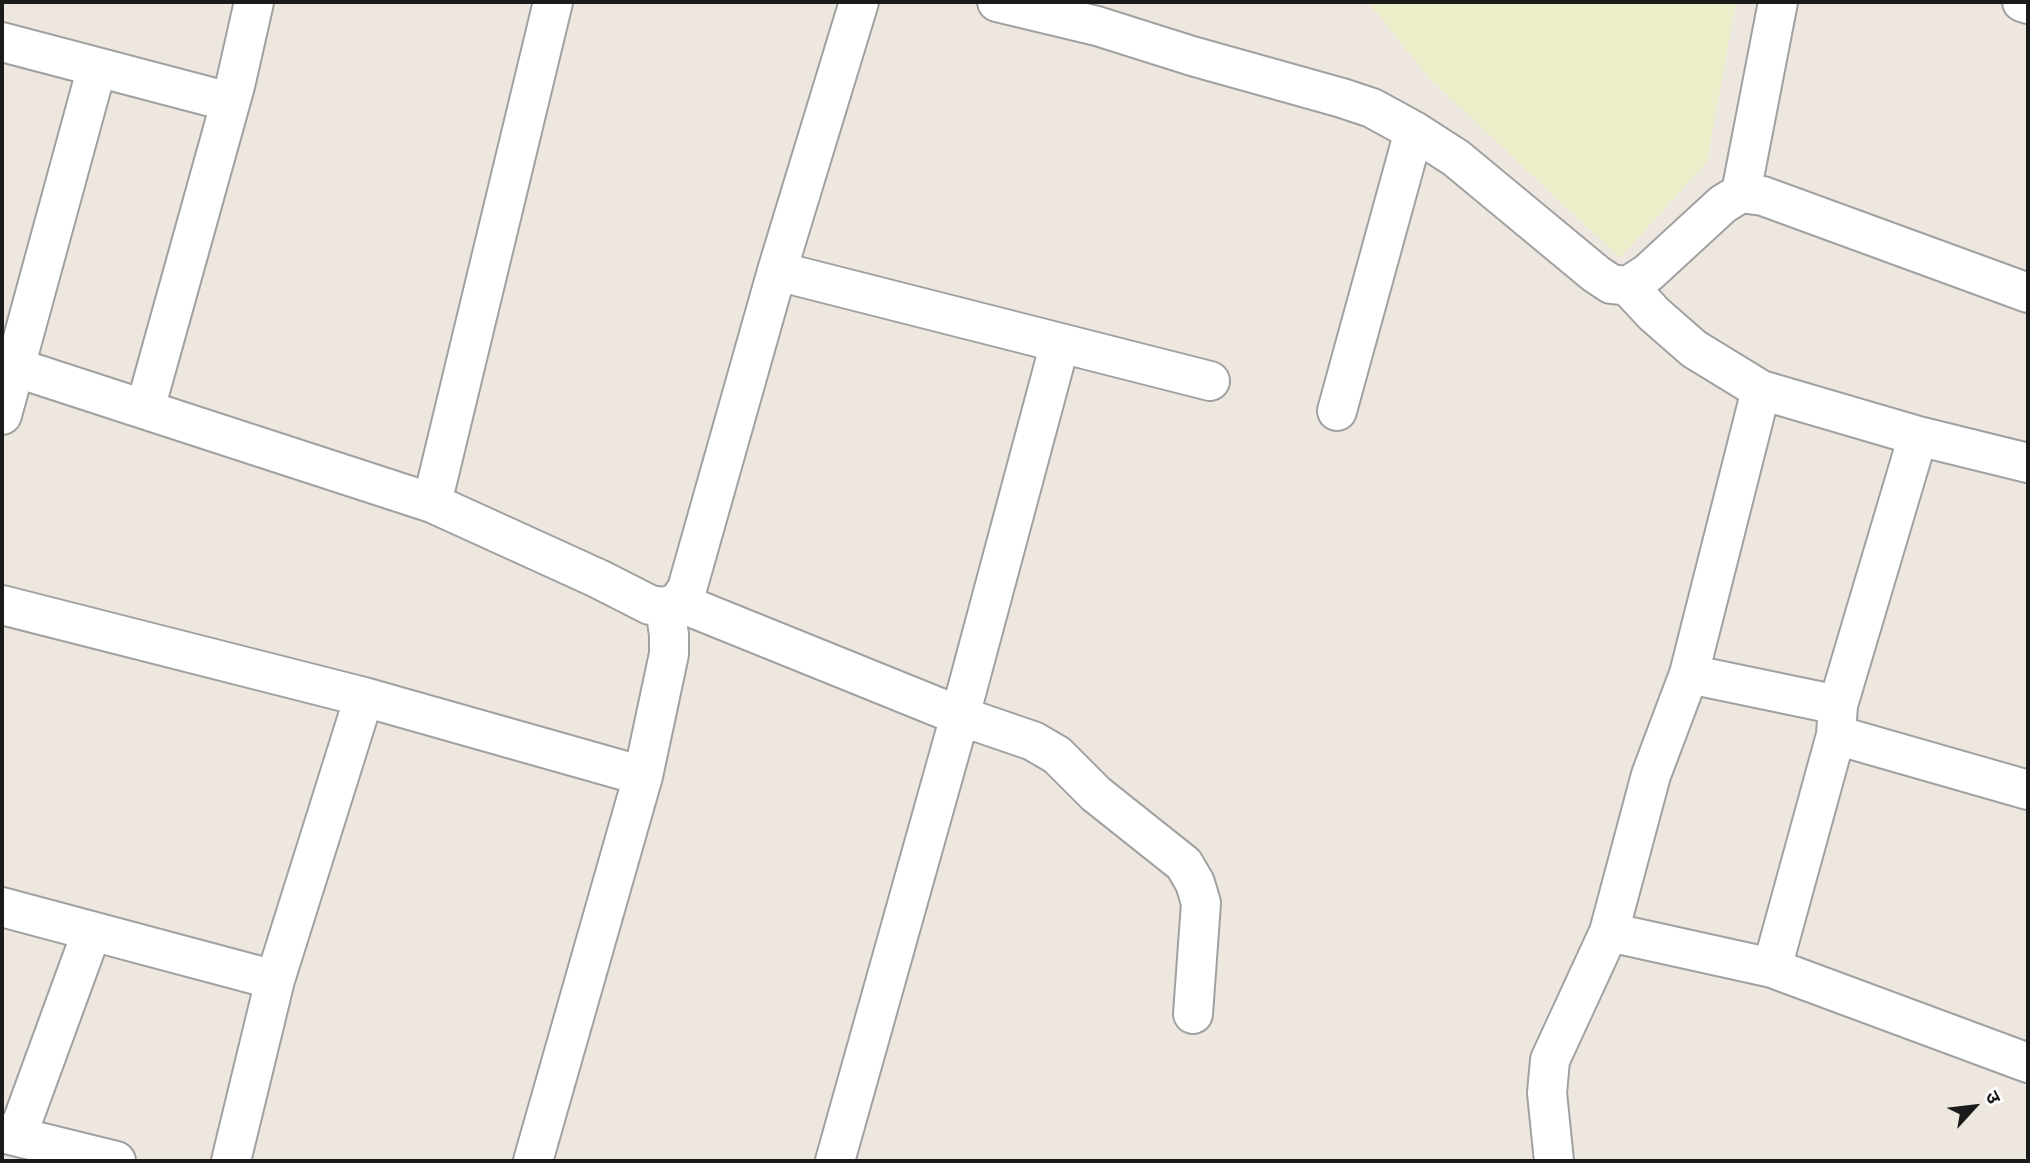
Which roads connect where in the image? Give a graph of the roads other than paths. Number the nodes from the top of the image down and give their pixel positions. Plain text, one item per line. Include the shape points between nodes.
1 (254, 2) edge
2 (553, 2) edge
3 (859, 2) edge
4 (997, 2) edge
5 (1778, 2) edge
6 (2022, 2) edge
7 (2028, 4) edge
8 (1100, 14) edge
9 (2, 42) edge
10 (97, 67) junction
11 (230, 102) junction
12 (1414, 131) junction
13 (1741, 192) junction
14 (777, 271) junction
15 (1628, 286) junction
16 (2028, 293) edge
17 (1060, 343) junction
18 (8, 365) edge
19 (1210, 381) dead end
20 (1761, 390) junction
21 (145, 409) junction
22 (1337, 411) dead end
23 (2, 415) edge
24 (1918, 436) junction
25 (2028, 463) edge
26 (432, 503) junction
27 (2, 605) edge
28 (671, 605) junction
29 (1689, 674) junction
30 (364, 697) junction
31 (960, 716) junction
32 (1837, 720) junction
33 (643, 776) junction
34 (2028, 790) edge
35 (2, 907) edge
36 (92, 931) junction
37 (1609, 932) junction
38 (1772, 968) junction
39 (275, 980) junction
40 (1193, 1014) dead end
41 (2028, 1063) edge
42 (9, 1135) edge
43 (116, 1161) edge
44 (231, 1161) edge
45 (533, 1161) edge
46 (835, 1161) edge
47 (1554, 1161) edge

1 - 11 street
2 - 26 street
3 - 14 street
4 - 8 street
5 - 13 street
6 - 7 street
8 - 12 street via 1192,56 1372,108
9 - 10 street
10 - 11 street
10 - 18 street
11 - 21 street
12 - 15 street via 1456,158 1596,274 1611,284
12 - 22 street
13 - 15 street
13 - 16 street via 1763,196
14 - 17 street
14 - 28 street via 687,589
15 - 20 street via 1695,349
17 - 19 street
17 - 31 street
18 - 21 street
18 - 23 street
20 - 24 street
20 - 29 street
21 - 26 street
24 - 25 street
24 - 32 street
26 - 28 street via 650,605
27 - 30 street
28 - 31 street
28 - 33 street via 669,654
29 - 32 street
29 - 37 street via 1651,775
30 - 33 street
30 - 39 street
31 - 40 street via 1033,741 1057,755 1096,794 1184,864 1201,903
31 - 46 street
32 - 34 street
32 - 38 street
33 - 45 street
35 - 36 street
36 - 39 street
36 - 42 street
37 - 38 street
37 - 47 street via 1550,1060 1547,1093
38 - 41 street
39 - 44 street
42 - 43 street

